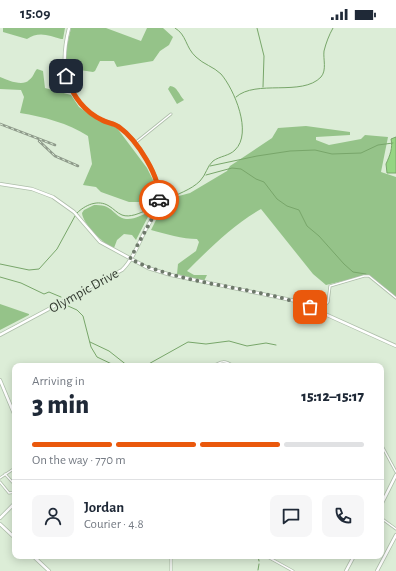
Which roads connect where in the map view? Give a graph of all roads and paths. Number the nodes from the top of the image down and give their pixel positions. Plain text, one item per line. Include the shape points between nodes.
1 (69, 28) edge
2 (171, 114) dead end
3 (135, 143) junction
4 (0, 184) edge
5 (130, 259) junction
6 (396, 298) edge
7 (319, 312) junction
8 (0, 335) edge
9 (396, 346) edge
10 (0, 380) edge
11 (12, 409) edge
12 (384, 450) edge
13 (12, 470) edge
14 (396, 473) edge
15 (5, 474) junction
16 (0, 478) edge
17 (12, 481) edge
18 (0, 482) edge
19 (12, 492) edge
20 (384, 499) edge
21 (12, 506) edge
22 (0, 518) edge
23 (384, 520) edge
24 (0, 524) edge
25 (396, 529) edge
26 (12, 535) edge
27 (396, 535) edge
28 (384, 558) edge
29 (36, 559) edge
30 (171, 559) edge
31 (271, 559) edge
32 (353, 559) edge
33 (383, 559) edge
34 (49, 571) edge
35 (171, 571) edge
36 (293, 571) edge
37 (346, 571) edge
38 (377, 571) edge

1 - 3 street, Olympic Drive via 64,68 72,92 96,117 117,126
2 - 3 street
3 - 5 street, Olympic Drive via 155,176 159,196 154,215
4 - 5 street via 32,189 53,197 74,212 100,242
5 - 7 street via 164,273 296,301
5 - 8 street, Olympic Drive via 125,268 116,274
6 - 7 street via 369,276 364,276 330,286 328,302
7 - 9 street
10 - 11 street
12 - 14 street
13 - 15 street
14 - 20 street
15 - 16 street
15 - 17 street
18 - 19 street via 9,493
21 - 22 street
23 - 25 street
24 - 26 street
27 - 28 street
29 - 34 street
30 - 35 street
31 - 36 street
32 - 37 street
33 - 38 street

